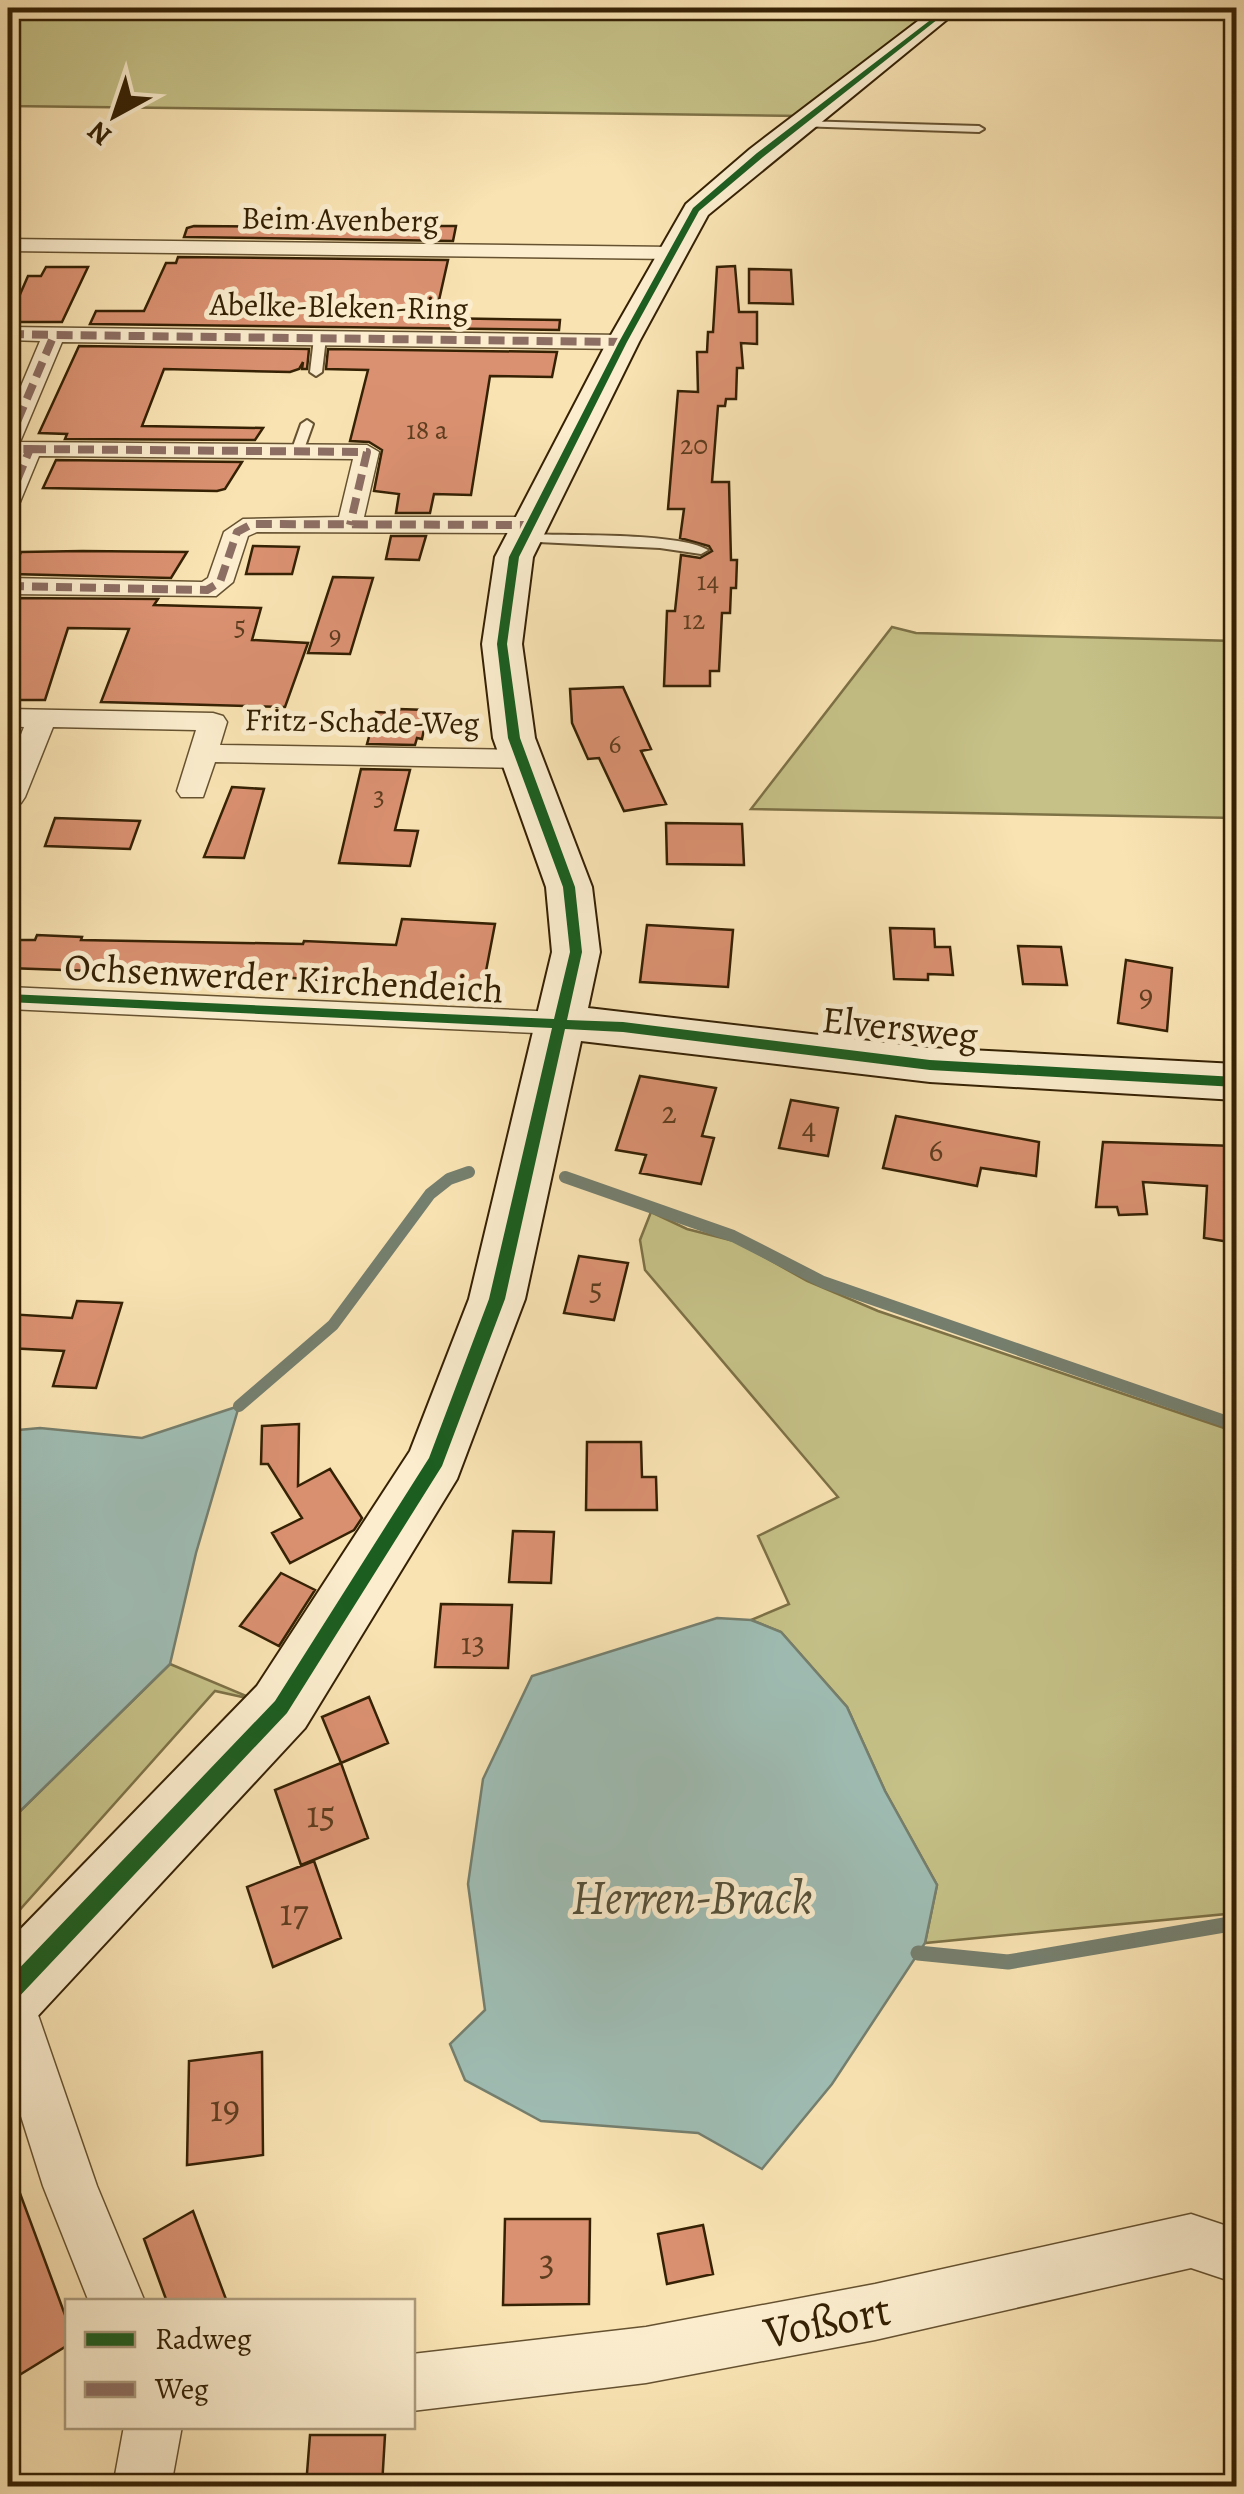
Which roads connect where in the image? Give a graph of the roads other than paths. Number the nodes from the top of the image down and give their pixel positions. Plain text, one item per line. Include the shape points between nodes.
1 (949, 8) edge
2 (800, 124) junction
3 (979, 129) dead end
4 (8, 245) edge
5 (672, 253) junction
6 (8, 334) edge
7 (54, 335) junction
8 (320, 338) junction
9 (622, 342) junction
10 (316, 372) dead end
11 (307, 424) dead end
12 (15, 447) edge
13 (297, 452) junction
14 (8, 502) edge
15 (350, 524) junction
16 (526, 532) junction
17 (701, 550) dead end
18 (8, 586) edge
19 (8, 718) edge
20 (42, 719) junction
21 (204, 753) junction
22 (519, 759) junction
23 (192, 791) dead end
24 (10, 797) edge
25 (8, 998) edge
26 (558, 1023) junction
27 (1236, 1082) edge
28 (8, 1996) edge
29 (1236, 2256) edge
30 (115, 2299) edge
31 (415, 2383) edge
32 (153, 2429) edge
33 (142, 2486) edge

1 - 2 street
2 - 3 lane
2 - 5 street via 696,210
4 - 5 street, Beim Avenberg
5 - 9 street
6 - 7 street, Abelke-Bleken-Ring
7 - 8 street, Abelke-Bleken-Ring
7 - 12 street
8 - 9 street, Abelke-Bleken-Ring
8 - 10 lane
9 - 16 street
11 - 13 lane
12 - 13 street
12 - 14 street
13 - 15 street via 367,452
15 - 16 street
15 - 18 street via 247,525 237,532 220,582 206,590
16 - 17 lane
16 - 22 street via 514,557 502,644
19 - 20 street, Fritz-Schade-Weg
20 - 21 street, Fritz-Schade-Weg via 213,722
20 - 24 street
21 - 22 street, Fritz-Schade-Weg
21 - 23 street, Fritz-Schade-Weg
22 - 26 street via 569,888 576,952
25 - 26 street, Ochsenwerder Kirchendeich
26 - 27 street, Elversweg via 930,1065
26 - 28 street via 497,1299 436,1461 281,1707
28 - 30 street
29 - 31 street, Voßort via 1191,2241 646,2355
32 - 33 street

